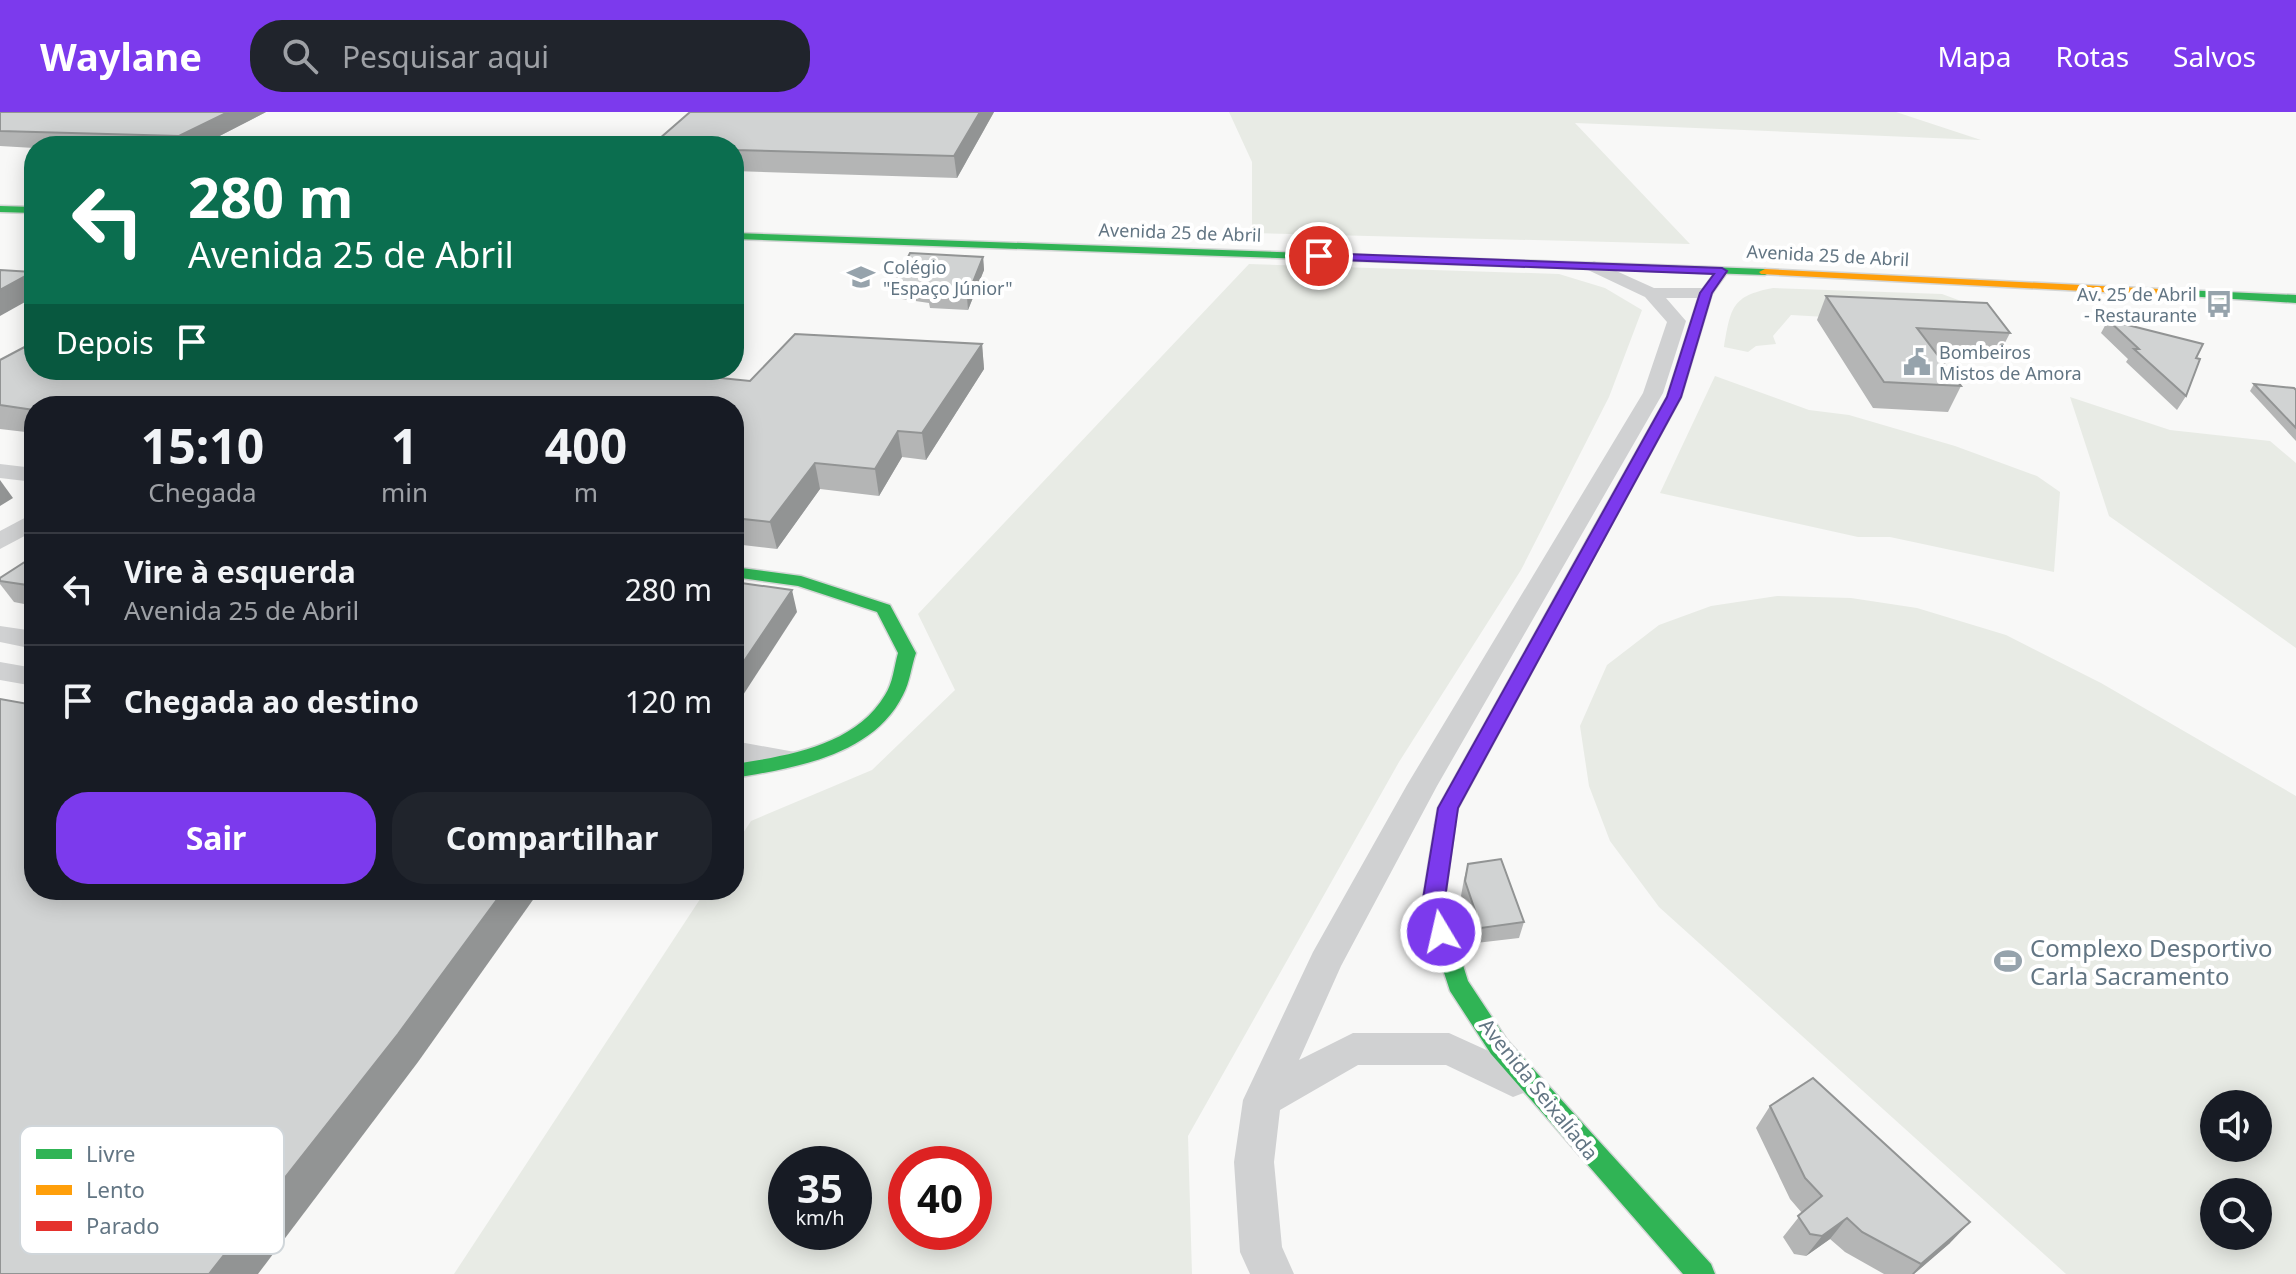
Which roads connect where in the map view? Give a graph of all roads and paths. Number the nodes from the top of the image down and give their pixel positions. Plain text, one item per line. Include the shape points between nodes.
1 (0, 209) edge
2 (24, 210) edge
3 (744, 236) edge
4 (1594, 266) junction
5 (1722, 271) junction
6 (1651, 293) junction
7 (1706, 293) junction
8 (2296, 299) edge
9 (0, 471) edge
10 (24, 474) edge
11 (24, 526) edge
12 (0, 542) edge
13 (744, 573) edge
14 (0, 634) edge
15 (24, 638) edge
16 (0, 671) edge
17 (24, 675) edge
18 (744, 753) edge
19 (794, 761) junction
20 (744, 769) edge
21 (1539, 1093) junction
22 (1262, 1100) junction
23 (1273, 1274) edge
24 (1701, 1274) edge

1 - 2 main road
3 - 4 main road, Avenida 25 de Abril
4 - 5 main road, Avenida 25 de Abril
4 - 6 street
5 - 7 main road, Avenida Seixalíada
5 - 8 main road, Avenida 25 de Abril
6 - 7 street
6 - 22 street via 1677,321 1653,393 1415,799 1325,962
7 - 21 main road, Avenida Seixalíada via 1674,397 1448,808 1433,905 1453,971 1499,1047
9 - 10 street
11 - 12 street
13 - 19 main road via 801,581 884,609 907,653 892,700 851,739
14 - 15 street
16 - 17 street
18 - 19 street
19 - 20 main road
21 - 22 street via 1449,1049 1353,1049
21 - 24 main road, Avenida Seixalíada
22 - 23 street via 1254,1162 1261,1252

